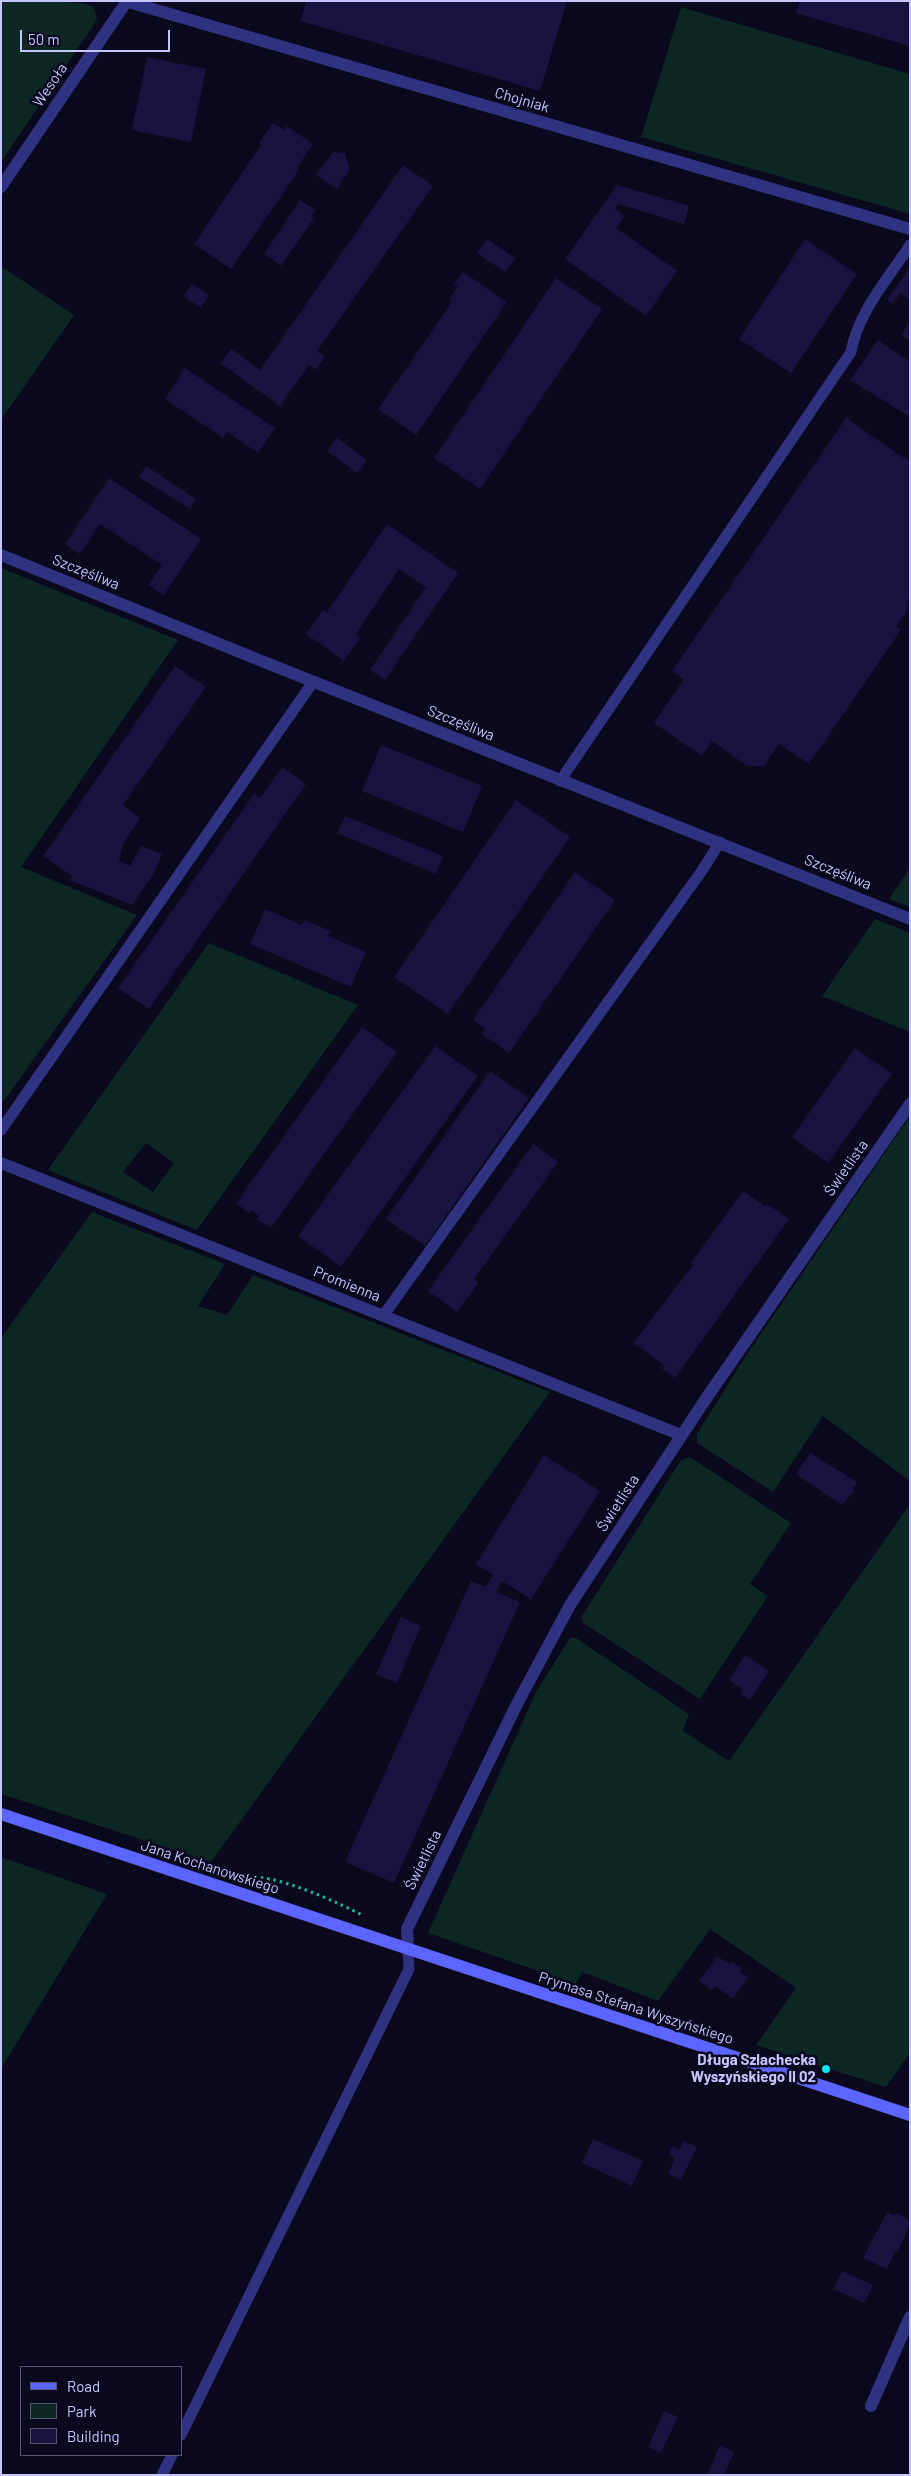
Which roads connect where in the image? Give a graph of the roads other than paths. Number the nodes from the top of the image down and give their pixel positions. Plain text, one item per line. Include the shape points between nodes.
1 (126, 1) edge
2 (1, 187) edge
3 (910, 229) edge
4 (910, 245) edge
5 (1, 555) edge
6 (313, 682) junction
7 (560, 781) junction
8 (720, 842) junction
9 (910, 919) edge
10 (910, 1104) edge
11 (1, 1130) edge
12 (1, 1163) edge
13 (383, 1316) junction
14 (681, 1435) junction
15 (1, 1814) edge
16 (408, 1949) junction
17 (910, 2115) edge
18 (910, 2317) edge
19 (871, 2406) dead end
20 (182, 2433) edge
21 (172, 2456) edge
22 (162, 2475) edge

1 - 2 street, Wesoła
1 - 3 street, Chojniak
4 - 7 lane via 862,317 851,352
5 - 6 street, Szczęśliwa
6 - 7 street, Szczęśliwa
6 - 11 lane
7 - 8 street, Szczęśliwa
8 - 9 street, Szczęśliwa
8 - 13 lane
10 - 14 street, Świetlista
12 - 13 street, Promienna
13 - 14 street, Promienna
14 - 16 street, Świetlista via 570,1605 522,1695 408,1929
15 - 16 street, Jana Kochanowskiego
16 - 17 street, Prymasa Stefana Wyszyńskiego
16 - 20 lane via 408,1969
18 - 19 street
21 - 22 lane

